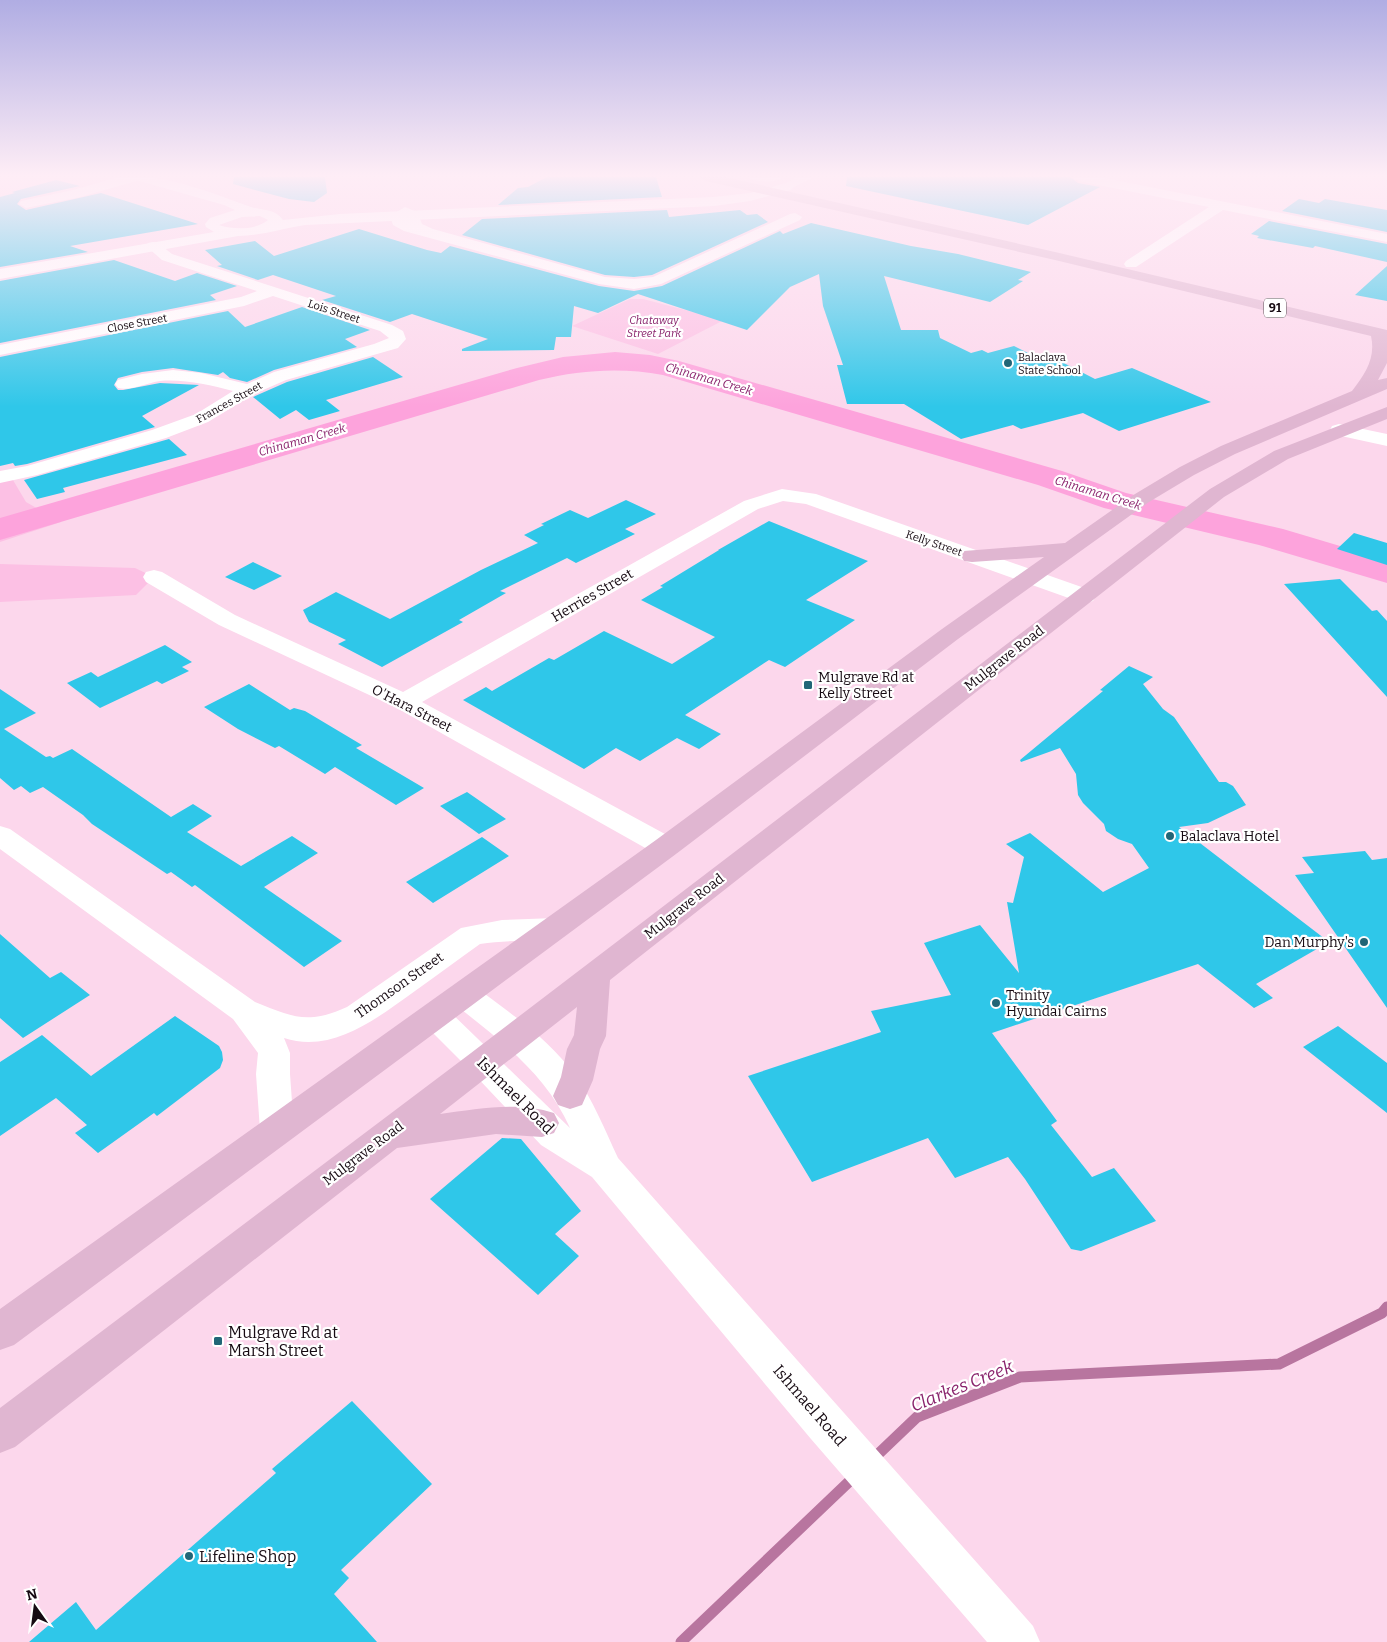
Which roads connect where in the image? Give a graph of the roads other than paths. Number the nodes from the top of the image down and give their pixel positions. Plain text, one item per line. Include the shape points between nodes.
1 (111, 254) edge
2 (163, 254) edge
3 (504, 254) edge
4 (716, 254) edge
5 (1047, 254) edge
6 (1084, 254) edge
7 (1147, 254) edge
8 (1131, 264) junction
9 (0, 274) edge
10 (274, 291) junction
11 (1301, 303) junction
12 (1327, 305) dead end
13 (1384, 331) edge
14 (398, 339) joint
15 (0, 350) edge
16 (1387, 383) edge
17 (124, 384) dead end
18 (248, 390) junction
19 (1358, 395) junction
20 (1386, 414) edge
21 (1339, 430) junction
22 (1387, 440) edge
23 (0, 477) edge
24 (782, 495) joint
25 (1069, 549) junction
26 (972, 556) junction
27 (1030, 576) junction
28 (154, 577) dead end
29 (1085, 596) junction
30 (404, 702) junction
31 (0, 836) edge
32 (666, 847) junction
33 (555, 928) junction
34 (595, 975) junction
35 (463, 994) junction
36 (244, 1010) junction
37 (434, 1015) junction
38 (516, 1036) junction
39 (483, 1062) junction
40 (570, 1096) junction
41 (542, 1123) junction
42 (277, 1130) junction
43 (387, 1135) junction
44 (604, 1167) junction
45 (0, 1332) edge
46 (0, 1433) edge
47 (1018, 1642) edge

1 - 9 street
2 - 10 street, Lois Street
3 - 4 street via 604,282 634,284 661,279
5 - 13 main road, 91
6 - 8 main road, 91
7 - 8 street
8 - 11 main road, 91
10 - 14 street, Lois Street via 386,328 397,334
10 - 15 street, Close Street via 244,301
11 - 12 main road
11 - 13 main road, 91
13 - 19 main road via 1384,359
14 - 18 street, Frances Street via 380,348 280,376
16 - 19 main road
17 - 18 street via 153,376 187,375
18 - 23 street, Frances Street via 186,424
19 - 25 main road via 1228,450 1187,471
20 - 21 main road, Mulgrave Road
21 - 22 street
21 - 29 main road, Mulgrave Road via 1259,467 1217,493
24 - 26 street, Kelly Street via 809,498
24 - 30 street, Herries Street via 751,505
25 - 26 main road
25 - 27 main road
26 - 27 street, Kelly Street
27 - 29 street, Kelly Street
27 - 32 main road
28 - 30 street, O'Hara Street via 227,620
29 - 34 main road, Mulgrave Road
30 - 32 street, O'Hara Street
31 - 36 street, Thomson Street
32 - 33 main road
33 - 35 main road
33 - 36 street, Thomson Street via 472,935 358,1015 332,1027 289,1028
34 - 38 main road, Mulgrave Road
34 - 40 main road via 590,1036 584,1045 580,1070
35 - 37 main road
35 - 38 street, Ishmael Road
36 - 42 street, Thomson Street via 274,1053
37 - 39 street, Ishmael Road
37 - 42 main road
38 - 39 main road, Mulgrave Road
38 - 40 street, Ishmael Road via 546,1063
39 - 41 street, Ishmael Road
39 - 43 main road, Mulgrave Road
40 - 44 street, Ishmael Road
41 - 43 main road via 496,1120
41 - 44 street, Ishmael Road via 553,1134
42 - 45 main road
43 - 46 main road, Mulgrave Road
44 - 47 street, Ishmael Road

